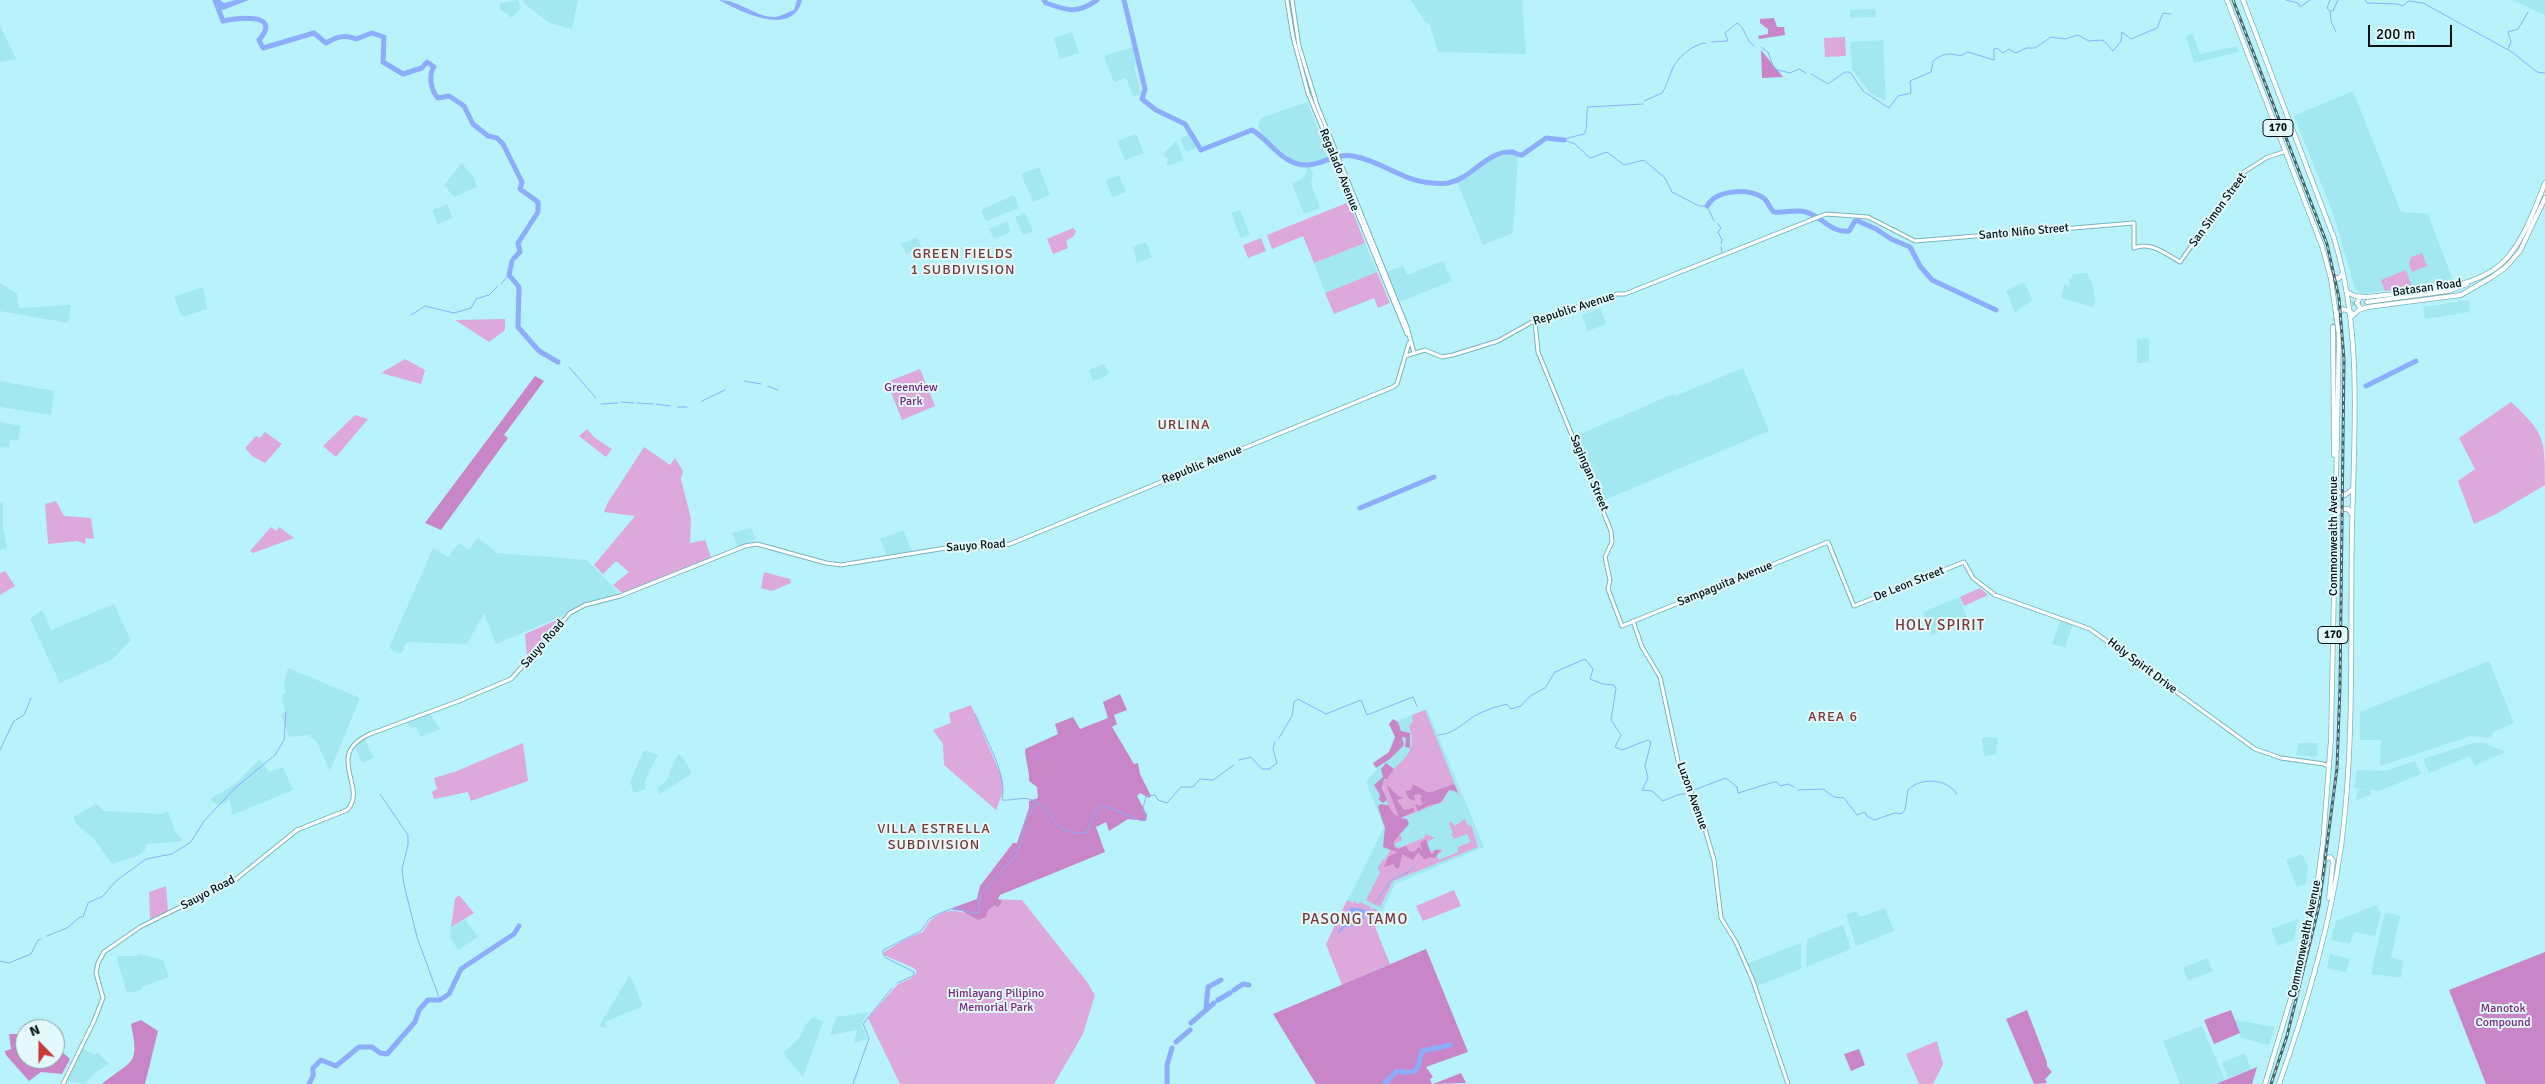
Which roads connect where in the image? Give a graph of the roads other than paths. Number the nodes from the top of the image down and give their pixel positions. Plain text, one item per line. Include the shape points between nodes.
1 (1287, 0) edge
2 (1292, 0) edge
3 (2227, 0) edge
4 (2243, 0) edge
5 (2286, 150) junction
6 (1335, 155) junction
7 (2545, 183) edge
8 (2545, 198) edge
9 (1915, 241) joint
10 (2134, 248) joint
11 (2343, 270) junction
12 (2330, 274) junction
13 (2469, 282) junction
14 (2347, 292) junction
15 (2360, 297) junction
16 (2367, 302) tunnel mouth
17 (2361, 309) junction
18 (2351, 314) junction
19 (2337, 315) junction
20 (1535, 321) junction
21 (2333, 327) tunnel mouth
22 (1409, 343) junction
23 (1414, 353) junction
24 (1405, 356) junction
25 (2335, 470) junction
26 (2353, 489) junction
27 (2335, 490) junction
28 (1097, 507) joint
29 (2352, 515) junction
30 (2334, 517) junction
31 (1964, 562) joint
32 (1854, 606) joint
33 (1633, 621) junction
34 (1622, 626) joint
35 (2329, 760) junction
36 (2324, 764) junction
37 (2329, 768) junction
38 (2315, 897) junction
39 (2328, 910) junction
40 (62, 1084) edge
41 (1788, 1084) edge
42 (2265, 1084) edge
43 (2279, 1084) edge

1 - 6 main road, Regalado Avenue via 1303,77
2 - 6 main road, Regalado Avenue via 1308,80
3 - 5 main road, Commonwealth Avenue / 170
4 - 11 main road, Commonwealth Avenue / 170 via 2326,214
5 - 10 main road, San Simon Street via 2244,172 2180,262 2153,247
5 - 12 main road, Commonwealth Avenue / 170
6 - 22 main road, Regalado Avenue via 1407,327
7 - 13 main road, Batasan Road via 2508,258
8 - 17 main road, Batasan Road via 2528,238 2512,262 2477,287 2456,296
9 - 10 main road, Santo Niño Street via 2134,223
9 - 20 main road, Republic Avenue via 1866,216 1820,216 1625,294
11 - 12 main road via 2338,279
11 - 14 main road, Commonwealth Avenue / 170
12 - 19 main road, Commonwealth Avenue / 170
13 - 15 main road, Batasan Road
13 - 16 main road via 2456,290
14 - 15 main road, Batasan Road
14 - 18 main road, Commonwealth Avenue / 170
15 - 17 main road via 2357,303
17 - 18 main road
18 - 19 main road via 2344,309
18 - 26 main road, Commonwealth Avenue / 170
19 - 25 main road, Commonwealth Avenue / 170 via 2340,373
20 - 23 main road, Republic Avenue via 1498,341 1449,356 1425,350
20 - 34 main road, Sagingan Street via 1538,352 1612,531 1612,542 1605,557 1610,580 1608,589
21 - 25 main road
22 - 23 main road, Regalado Avenue
22 - 24 main road
23 - 24 main road, Republic Avenue
24 - 28 main road, Republic Avenue via 1397,384 1392,387
25 - 27 main road, Commonwealth Avenue / 170
26 - 27 main road via 2345,495
26 - 29 main road, Commonwealth Avenue / 170
27 - 30 main road, Commonwealth Avenue / 170
28 - 40 main road, Sauyo Road via 1010,544 949,547 850,564 826,563 758,544 750,545 570,613 511,679 359,740 347,757 352,795 348,809 297,830 235,880 129,933 104,952 96,973 103,998
29 - 30 main road via 2341,509
29 - 39 main road, Commonwealth Avenue / 170 via 2348,768 2341,846
30 - 35 main road, Commonwealth Avenue / 170
31 - 32 main road, De Leon Street
31 - 36 main road, Holy Spirit Drive via 1973,578 1995,595 2090,628 2255,749 2281,758
32 - 33 main road, Sampaguita Avenue via 1828,542
33 - 34 main road, Sampaguita Avenue
33 - 41 main road, Luzon Avenue via 1642,647 1660,677 1680,770 1698,805 1714,860 1721,918 1736,942 1752,981
35 - 36 main road
35 - 37 main road, Commonwealth Avenue / 170
36 - 37 main road
37 - 38 main road, Commonwealth Avenue / 170
38 - 39 main road via 2320,888 2325,859 2330,857 2333,861
38 - 42 main road, Commonwealth Avenue / 170 via 2294,988
39 - 43 main road, Commonwealth Avenue / 170 via 2307,998

